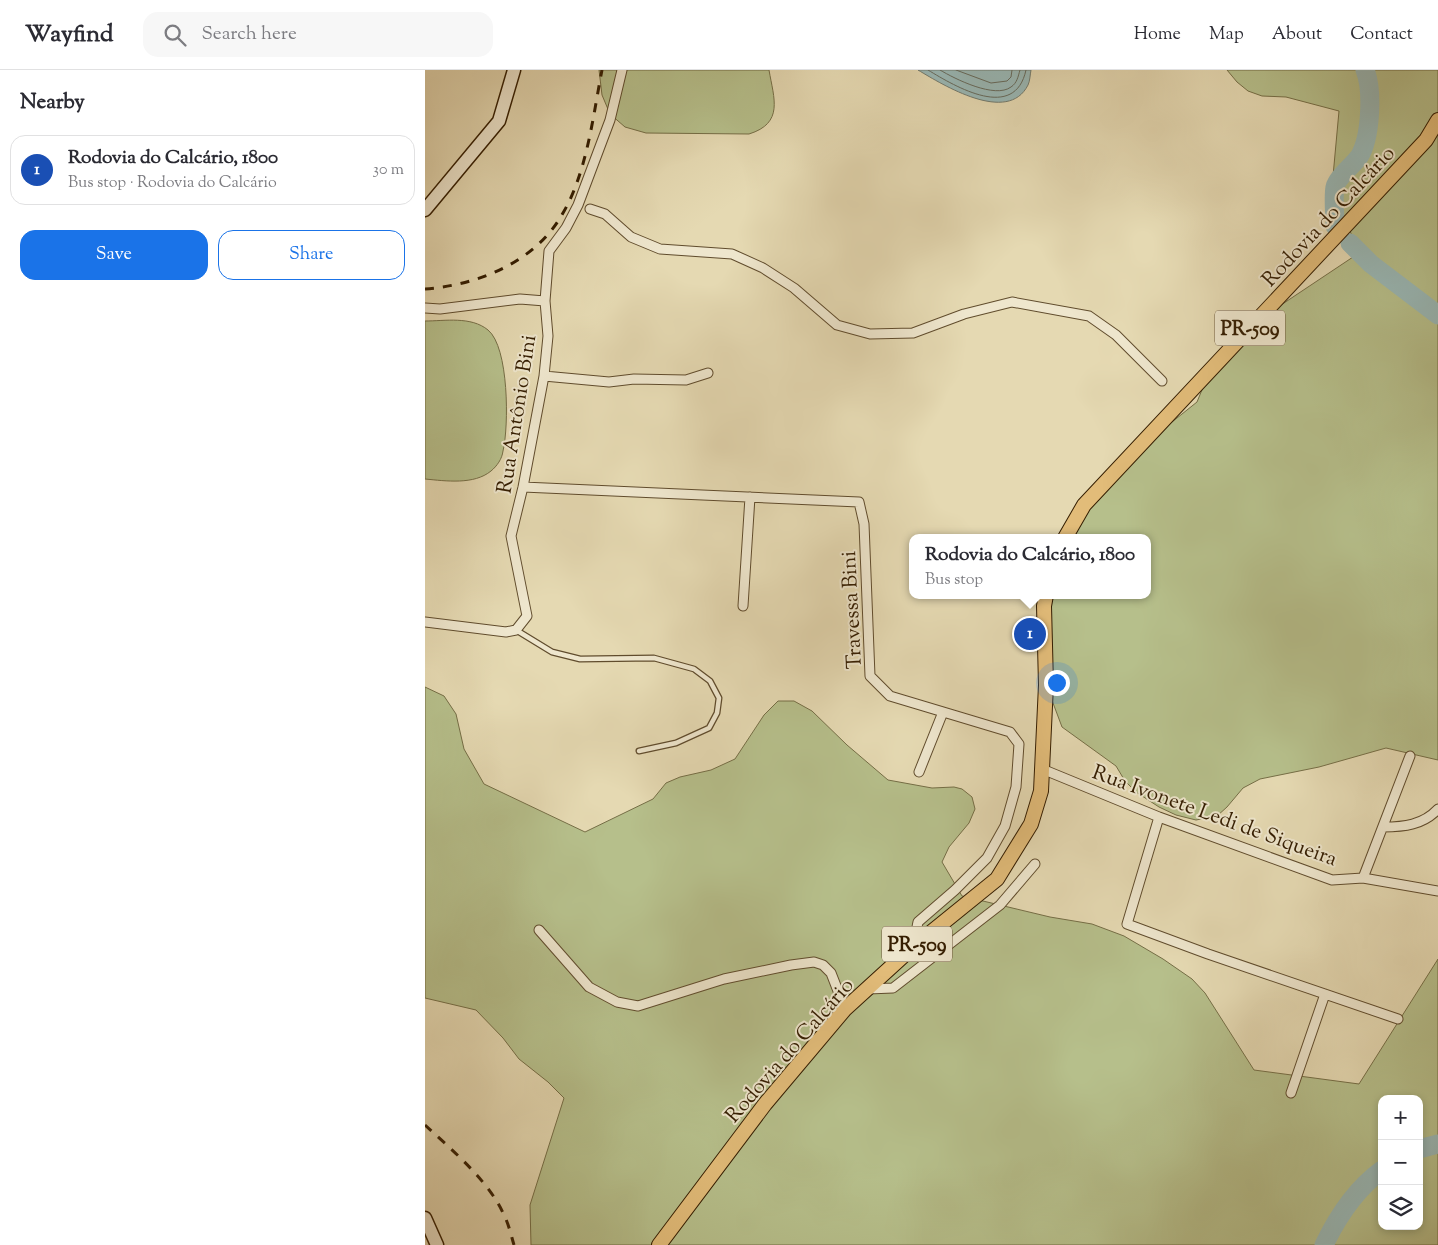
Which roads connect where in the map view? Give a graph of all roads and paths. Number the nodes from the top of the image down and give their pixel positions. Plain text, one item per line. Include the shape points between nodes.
1 (513, 70) edge
2 (622, 70) edge
3 (1438, 120) edge
4 (590, 209) dead end
5 (425, 210) edge
6 (545, 301) junction
7 (425, 308) edge
8 (709, 373) dead end
9 (544, 376) junction
10 (1162, 381) dead end
11 (523, 487) junction
12 (750, 497) junction
13 (1067, 534) edge
14 (1045, 599) edge
15 (743, 606) dead end
16 (425, 622) edge
17 (516, 630) junction
18 (943, 712) junction
19 (639, 751) dead end
20 (1410, 756) dead end
21 (1042, 769) junction
22 (919, 772) dead end
23 (1438, 809) edge
24 (1159, 817) junction
25 (1383, 827) junction
26 (1035, 864) dead end
27 (1363, 878) junction
28 (1438, 891) edge
29 (539, 930) dead end
30 (913, 947) junction
31 (868, 989) junction
32 (1325, 994) junction
33 (845, 1010) junction
34 (1398, 1019) dead end
35 (1291, 1093) dead end
36 (425, 1218) edge
37 (437, 1245) edge
38 (659, 1245) edge

1 - 5 street via 499,121
2 - 6 street, Rua Antônio Bini via 610,120 578,205 549,251
3 - 13 main road, Rodovia do Calcário / PR-509 via 1426,140 1084,505
4 - 10 street via 605,214 631,237 660,249 732,254 763,268 794,288 837,325 870,334 913,333 964,314 1012,302 1089,316 1116,335
6 - 7 street via 520,299
6 - 9 street, Rua Antônio Bini via 548,336
8 - 9 street via 686,380 609,382
9 - 11 street, Rua Antônio Bini
11 - 12 street, Travessa Bini
11 - 17 street, Rua Antônio Bini via 511,536 527,616
12 - 15 street
12 - 18 street, Travessa Bini via 859,502 864,524 870,676 890,696
14 - 21 main road, Rodovia do Calcário / PR-509
16 - 17 street via 506,632
17 - 19 lane via 551,652 580,660 653,658 694,669 710,680 719,698 717,713 709,728 676,743
18 - 22 street
18 - 30 street, Travessa Bini via 1010,732 1019,744 1016,787 1005,826 987,858 918,922
20 - 25 street
21 - 24 street, Rua Ivonete Ledi de Siqueira
21 - 30 main road, Rodovia do Calcário / PR-509 via 1041,791 1031,824 997,879
23 - 25 street via 1429,818 1402,828
24 - 27 street, Rua Ivonete Ledi de Siqueira via 1332,880
24 - 32 street via 1127,924
25 - 27 street
26 - 31 street via 1000,905 893,988
27 - 28 street, Rua Ivonete Ledi de Siqueira
29 - 33 street via 589,987 617,1002 638,1006 723,979 815,962 831,973
30 - 31 main road, Rodovia do Calcário / PR-509
31 - 33 main road, Rodovia do Calcário / PR-509
32 - 34 street
32 - 35 street
33 - 38 main road, Rodovia do Calcário / PR-509 via 765,1104
36 - 37 street

